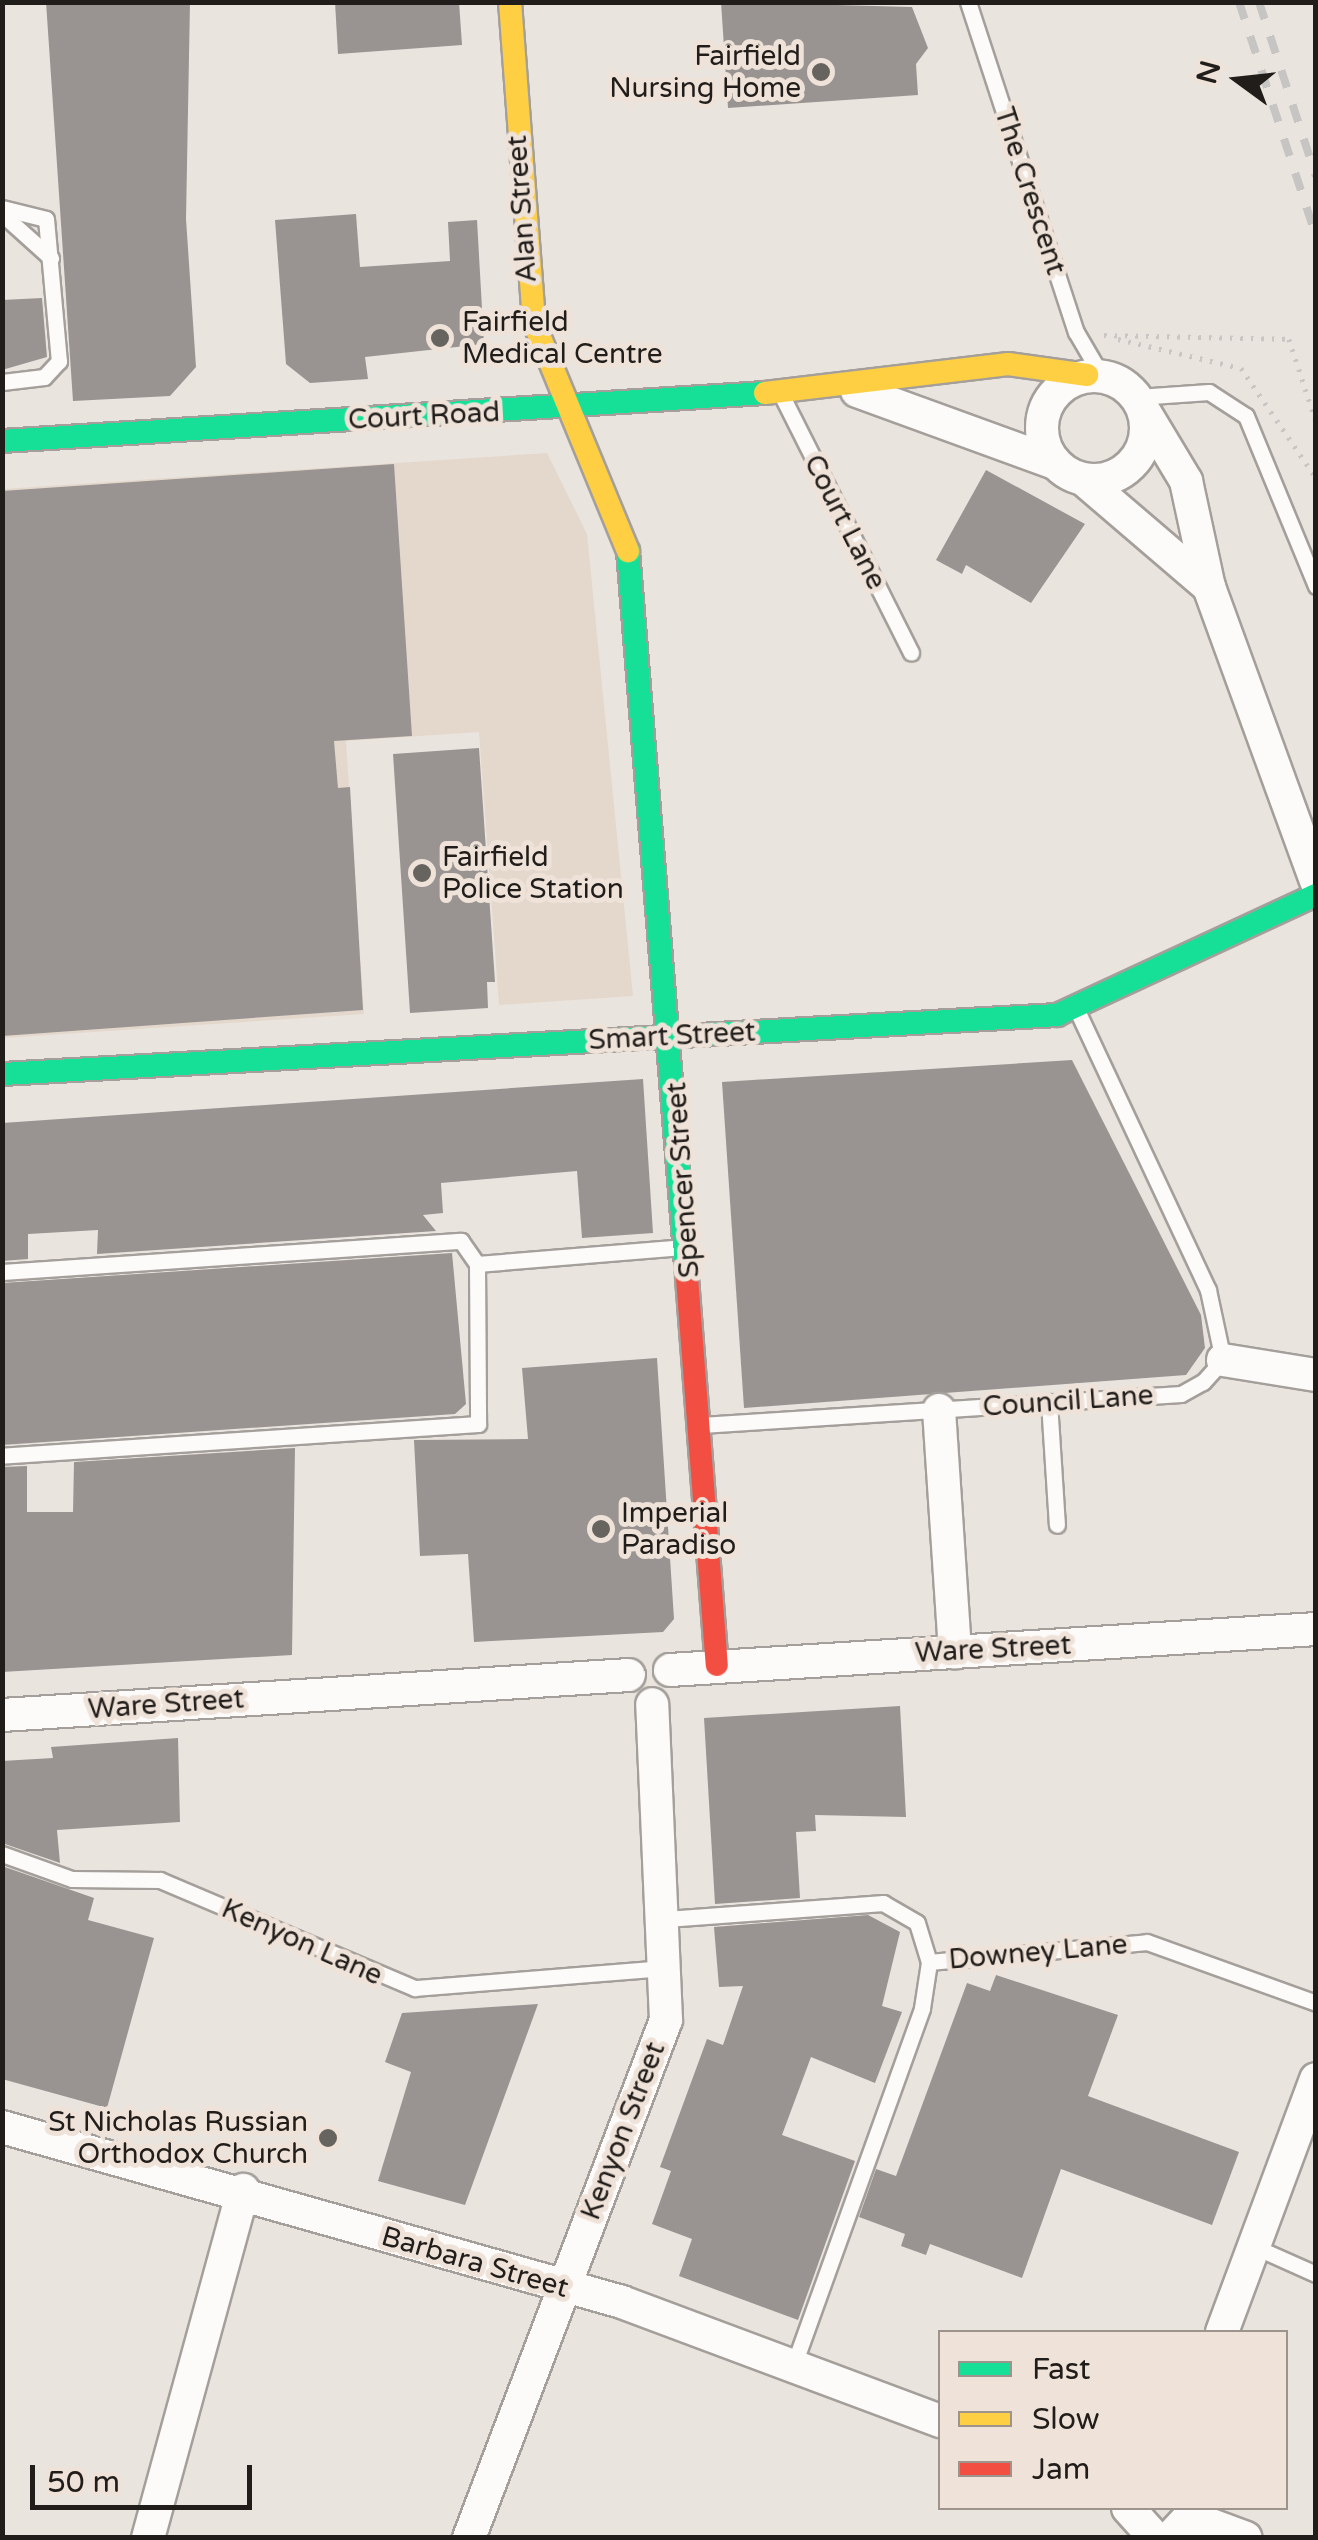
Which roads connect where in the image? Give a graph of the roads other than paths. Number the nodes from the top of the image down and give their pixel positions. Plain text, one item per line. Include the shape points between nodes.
1 (510, 2) edge
2 (968, 2) edge
3 (2, 211) edge
4 (52, 260) junction
5 (1094, 375) junction
6 (2, 382) edge
7 (845, 388) junction
8 (780, 390) junction
9 (1141, 404) junction
10 (572, 408) junction
11 (2, 441) edge
12 (1069, 471) junction
13 (1316, 586) edge
14 (1209, 587) junction
15 (911, 654) dead end
16 (1316, 881) edge
17 (1316, 895) edge
18 (1077, 1010) junction
19 (674, 1035) junction
20 (2, 1074) edge
21 (686, 1246) junction
22 (477, 1264) junction
23 (2, 1272) edge
24 (1223, 1360) junction
25 (1316, 1375) edge
26 (1049, 1402) junction
27 (938, 1410) junction
28 (700, 1425) junction
29 (2, 1456) edge
30 (1057, 1525) dead end
31 (1316, 1629) edge
32 (955, 1652) junction
33 (716, 1665) junction
34 (670, 1670) junction
35 (629, 1675) junction
36 (652, 1704) junction
37 (2, 1715) edge
38 (2, 1854) edge
39 (666, 1919) junction
40 (928, 1962) junction
41 (669, 1968) junction
42 (1316, 2003) edge
43 (1316, 2078) edge
44 (2, 2126) edge
45 (243, 2190) junction
46 (1253, 2246) junction
47 (1316, 2274) edge
48 (562, 2288) junction
49 (1223, 2330) edge
50 (793, 2367) junction
51 (938, 2420) edge
52 (1130, 2510) edge
53 (1188, 2521) edge
54 (1153, 2537) edge
55 (148, 2538) edge
56 (469, 2538) edge
57 (1246, 2538) edge

1 - 10 street, Alan Street via 528,297
2 - 5 lane, The Crescent
3 - 4 lane
3 - 4 lane via 46,218
4 - 6 lane via 57,368
5 - 7 street, Court Road via 1008,364
5 - 9 street
5 - 12 street via 1048,402 1042,433
7 - 8 street, Court Road
7 - 12 street, Court Road
8 - 10 street, Court Road
8 - 15 lane, Court Lane
9 - 12 street via 1145,442 1127,469
9 - 13 lane via 1209,392 1246,416
9 - 14 street via 1186,481
10 - 11 street, Court Road
10 - 19 street, Spencer Street via 631,559
12 - 14 street, Court Road
14 - 16 street
17 - 18 street, Smart Street
18 - 19 street, Smart Street
18 - 24 lane via 1208,1290
19 - 20 street, Smart Street
19 - 21 street, Spencer Street
21 - 22 lane
21 - 28 street, Spencer Street
22 - 23 lane via 460,1241
22 - 29 lane via 478,1424
24 - 25 street
24 - 26 lane, Council Lane via 1180,1394
26 - 27 lane, Council Lane
26 - 30 lane
27 - 28 lane, Council Lane
27 - 32 street
28 - 33 street, Spencer Street
31 - 32 street, Ware Street
32 - 33 street, Ware Street
33 - 34 street, Ware Street
34 - 35 street via 646,1659
34 - 36 street via 669,1694
35 - 36 street via 632,1694
35 - 37 street, Ware Street
36 - 39 street, Kenyon Street
38 - 41 lane, Kenyon Lane via 72,1879 160,1880 415,1988
39 - 40 lane, Downey Lane via 883,1904 916,1923
39 - 41 street, Kenyon Street
40 - 42 lane, Downey Lane via 1147,1942
40 - 50 lane via 922,2008
41 - 48 street, Kenyon Street via 666,2020
43 - 46 street
44 - 45 street, Barbara Street
45 - 48 street, Barbara Street
45 - 55 street
46 - 47 lane
46 - 49 street
48 - 50 street, Barbara Street
48 - 56 street, Kenyon Street
50 - 51 street, Barbara Street
52 - 54 street
53 - 57 street

